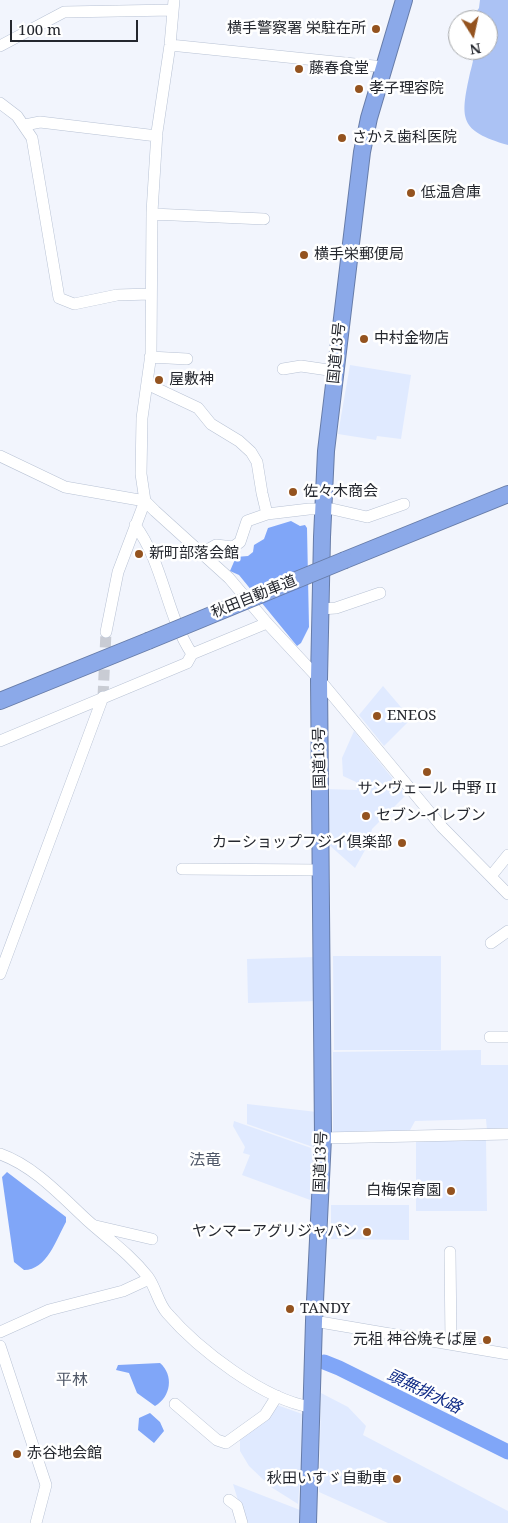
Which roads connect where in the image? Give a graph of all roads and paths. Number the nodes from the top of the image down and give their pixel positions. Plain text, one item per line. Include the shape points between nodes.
1 (404, 0) edge
2 (94, 5) edge
3 (174, 5) edge
4 (170, 45) junction
5 (0, 46) edge
6 (384, 67) junction
7 (0, 104) edge
8 (25, 125) junction
9 (157, 136) junction
10 (152, 214) junction
11 (264, 219) dead end
12 (150, 294) junction
13 (150, 357) junction
14 (187, 359) dead end
15 (283, 370) dead end
16 (335, 371) junction
17 (147, 384) junction
18 (0, 456) edge
19 (508, 494) edge
20 (144, 501) junction
21 (404, 504) dead end
22 (323, 509) junction
23 (268, 514) junction
24 (135, 525) junction
25 (202, 553) junction
26 (380, 593) dead end
27 (320, 609) junction
28 (267, 623) junction
29 (106, 632) tunnel mouth
30 (192, 654) junction
31 (319, 679) junction
32 (103, 697) junction
33 (0, 701) edge
34 (0, 740) edge
35 (508, 855) edge
36 (182, 869) dead end
37 (322, 870) junction
38 (491, 876) junction
39 (508, 894) edge
40 (508, 931) edge
41 (491, 943) dead end
42 (0, 974) edge
43 (490, 1037) dead end
44 (508, 1037) edge
45 (508, 1134) edge
46 (323, 1138) junction
47 (0, 1154) edge
48 (94, 1226) junction
49 (152, 1239) dead end
50 (450, 1252) dead end
51 (150, 1279) junction
52 (314, 1321) junction
53 (0, 1332) edge
54 (451, 1344) junction
55 (0, 1346) edge
56 (508, 1354) edge
57 (277, 1396) junction
58 (175, 1404) dead end
59 (311, 1407) junction
60 (229, 1500) dead end
61 (36, 1523) edge
62 (242, 1523) edge
63 (308, 1523) edge

1 - 6 highway, 国道13号
2 - 3 street
2 - 5 street via 64,12
3 - 4 street
4 - 6 street
4 - 9 street
6 - 16 highway, 国道13号 via 362,152
7 - 8 street
8 - 9 street via 40,122
8 - 12 street via 32,138 59,298 74,304
9 - 10 street
10 - 11 street
10 - 12 street
12 - 13 street
13 - 14 street
13 - 17 street
15 - 16 street via 301,366
16 - 22 highway, 国道13号
17 - 20 street via 141,427 140,474
17 - 23 street via 198,408 211,424 251,452 257,462
18 - 20 street via 65,487
19 - 33 highway, 秋田自動車道, bridge
20 - 24 street
20 - 25 street
21 - 22 street via 368,517
22 - 23 street
22 - 27 highway, 国道13号
23 - 25 street via 247,521 240,542 233,547 216,545
24 - 29 street via 118,572
24 - 30 street via 148,543 173,613
25 - 28 street via 229,578
26 - 27 street via 336,608
27 - 31 highway, 国道13号
28 - 30 street
28 - 31 street
30 - 32 street via 187,663
31 - 37 highway, 国道13号
31 - 38 street via 442,827
32 - 34 street
32 - 42 street
35 - 38 street
36 - 37 street
37 - 46 highway, 国道13号
38 - 39 street
40 - 41 street
43 - 44 street
45 - 46 street
46 - 52 highway, 国道13号
47 - 48 street via 52,1186
48 - 49 street
48 - 51 street via 130,1256
50 - 54 street
51 - 53 street via 123,1291 49,1310
51 - 57 street via 166,1312 196,1342 231,1369
52 - 54 street
52 - 59 highway, 国道13号
54 - 56 street
55 - 61 street via 46,1485
57 - 58 street via 265,1415 226,1443 217,1440
57 - 59 street via 295,1405
59 - 63 highway, 国道13号
60 - 62 street via 237,1506

